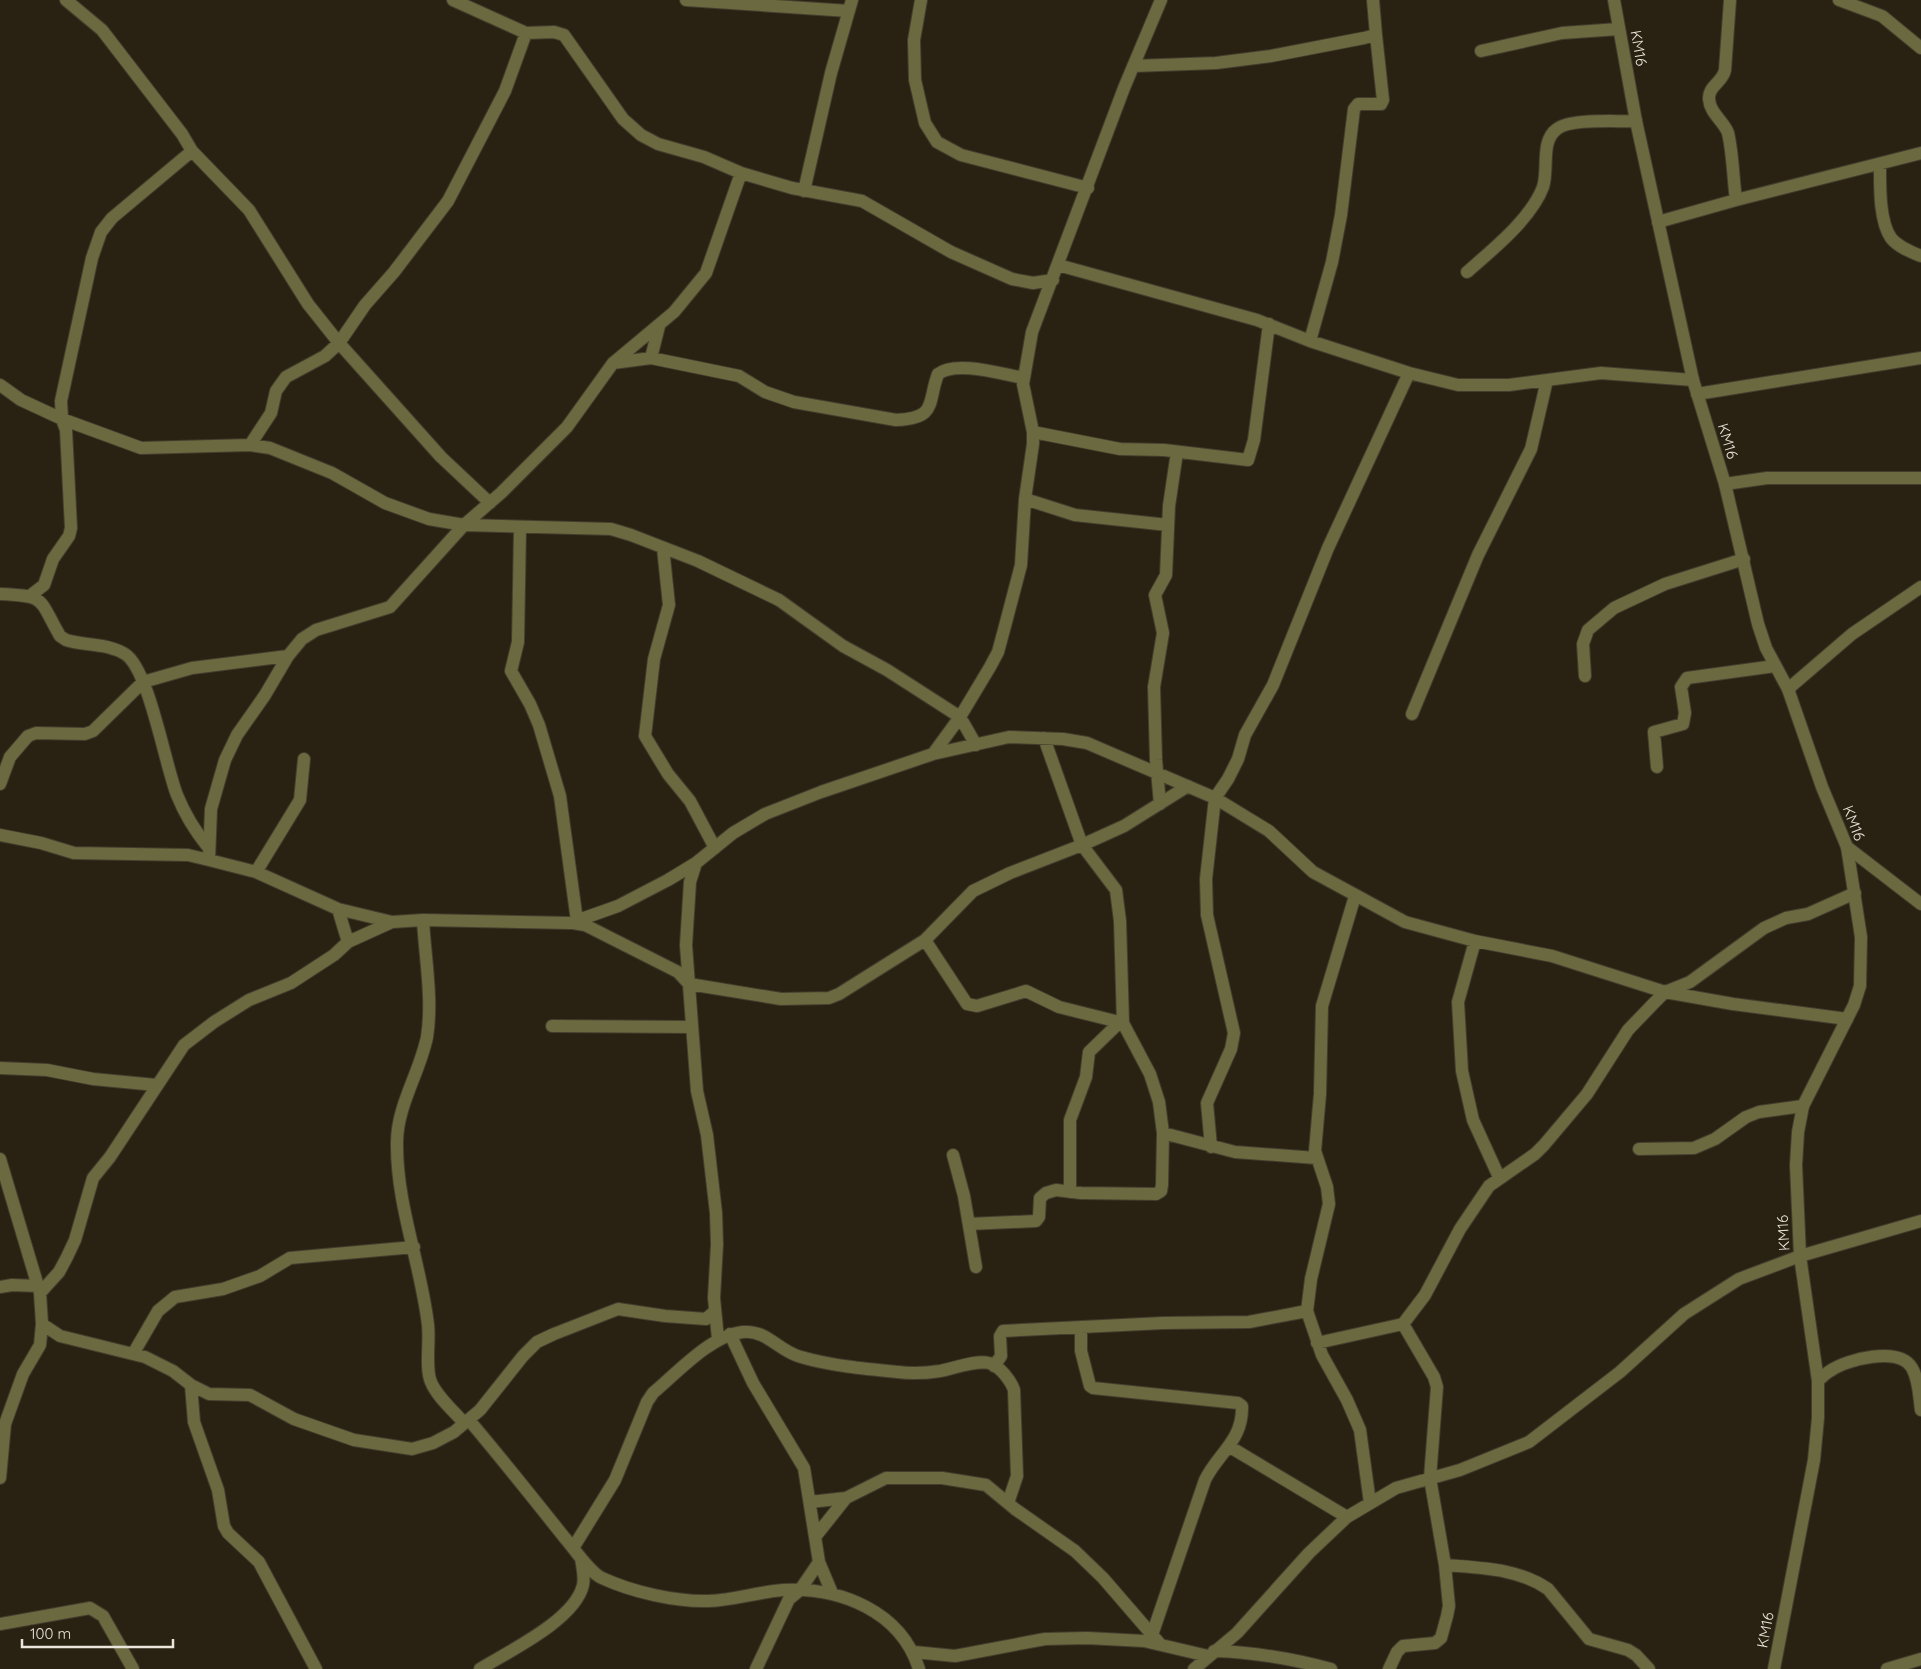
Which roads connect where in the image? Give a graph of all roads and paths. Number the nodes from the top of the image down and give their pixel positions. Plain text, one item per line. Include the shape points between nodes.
1 (66, 0) edge
2 (453, 0) edge
3 (686, 0) edge
4 (921, 0) edge
5 (1161, 0) edge
6 (1373, 0) edge
7 (1614, 0) edge
8 (1730, 0) edge
9 (1838, 0) edge
10 (850, 5) edge
11 (1619, 29) junction
12 (526, 33) junction
13 (1376, 34) junction
14 (1916, 38) edge
15 (1921, 48) edge
16 (1481, 51) dead end
17 (1134, 66) junction
18 (1636, 121) junction
19 (192, 151) junction
20 (1921, 153) edge
21 (1880, 165) junction
22 (741, 173) junction
23 (1088, 188) junction
24 (804, 190) junction
25 (1736, 200) junction
26 (1658, 222) junction
27 (1921, 256) edge
28 (1058, 266) junction
29 (1467, 272) dead end
30 (1053, 280) junction
31 (1269, 324) junction
32 (659, 326) junction
33 (1310, 341) junction
34 (339, 343) junction
35 (651, 358) junction
36 (1921, 358) edge
37 (613, 363) junction
38 (1409, 373) junction
39 (1024, 378) junction
40 (1547, 380) junction
41 (1692, 380) junction
42 (0, 385) edge
43 (1697, 394) junction
44 (62, 419) junction
45 (1033, 432) junction
46 (250, 446) junction
47 (1177, 452) junction
48 (1921, 478) edge
49 (1725, 484) junction
50 (1025, 499) junction
51 (490, 503) junction
52 (464, 525) junction
53 (1168, 525) junction
54 (520, 528) junction
55 (664, 548) junction
56 (1744, 559) junction
57 (1921, 587) edge
58 (0, 594) edge
59 (31, 595) junction
60 (288, 656) junction
61 (1775, 666) junction
62 (1585, 676) dead end
63 (143, 682) junction
64 (1788, 689) junction
65 (1412, 714) dead end
66 (960, 717) junction
67 (1044, 738) junction
68 (976, 746) junction
69 (933, 754) junction
70 (304, 759) dead end
71 (1657, 767) dead end
72 (1159, 776) junction
73 (0, 784) edge
74 (1188, 786) junction
75 (1215, 798) junction
76 (1160, 804) junction
77 (0, 836) edge
78 (1082, 846) junction
79 (1847, 847) junction
80 (715, 848) junction
81 (209, 853) junction
82 (696, 863) junction
83 (256, 872) junction
84 (1855, 893) junction
85 (1354, 896) junction
86 (1921, 904) edge
87 (338, 910) junction
88 (423, 920) junction
89 (392, 922) junction
90 (574, 922) junction
91 (925, 940) junction
92 (1475, 941) junction
93 (348, 942) junction
94 (689, 984) junction
95 (1665, 992) junction
96 (1847, 1019) junction
97 (1121, 1023) junction
98 (552, 1026) dead end
99 (691, 1027) junction
100 (0, 1068) edge
101 (156, 1085) junction
102 (1803, 1106) junction
103 (1163, 1133) junction
104 (1211, 1147) junction
105 (1639, 1150) dead end
106 (953, 1155) dead end
107 (1316, 1158) junction
108 (0, 1159) edge
109 (1499, 1177) junction
110 (1070, 1192) junction
111 (1921, 1221) edge
112 (969, 1224) junction
113 (414, 1247) junction
114 (1800, 1256) junction
115 (976, 1268) dead end
116 (0, 1287) edge
117 (39, 1290) junction
118 (712, 1309) junction
119 (1307, 1311) junction
120 (42, 1324) junction
121 (1403, 1324) junction
122 (1081, 1328) junction
123 (60, 1336) junction
124 (724, 1337) junction
125 (1318, 1343) junction
126 (40, 1345) junction
127 (133, 1354) junction
128 (994, 1366) junction
129 (1818, 1381) junction
130 (192, 1385) junction
131 (1921, 1410) edge
132 (459, 1428) junction
133 (1230, 1447) junction
134 (0, 1478) edge
135 (1430, 1478) junction
136 (846, 1498) junction
137 (810, 1502) junction
138 (1008, 1502) junction
139 (1370, 1503) junction
140 (1347, 1517) junction
141 (815, 1537) junction
142 (577, 1553) junction
143 (819, 1562) junction
144 (1445, 1565) junction
145 (600, 1578) junction
146 (584, 1583) junction
147 (800, 1590) junction
148 (832, 1593) junction
149 (786, 1594) junction
150 (0, 1624) edge
151 (1237, 1633) junction
152 (1156, 1640) junction
153 (914, 1652) junction
154 (1239, 1652) junction
155 (1211, 1653) junction
156 (1921, 1660) edge
157 (133, 1669) edge
158 (316, 1669) edge
159 (480, 1669) edge
160 (756, 1669) edge
161 (919, 1669) edge
162 (1194, 1669) edge
163 (1331, 1669) edge
164 (1389, 1669) edge
165 (1649, 1669) edge
166 (1774, 1669) edge
167 (1887, 1669) edge

1 - 19 street via 102,30
2 - 12 street
3 - 10 street
4 - 23 street via 914,40 915,80 925,123 936,142 962,154
5 - 17 street
6 - 13 street
7 - 11 street, KM16
8 - 25 street via 1724,78 1712,87 1709,97 1711,107 1728,133
9 - 14 street via 1882,16
10 - 24 street
11 - 16 street via 1562,33
11 - 18 street, KM16
12 - 22 street via 564,35 617,111 641,135
12 - 34 street via 505,91 448,201 365,305
13 - 17 street via 1271,56 1216,63
13 - 33 street via 1383,100 1381,104 1358,104 1354,108 1341,215
14 - 15 street
17 - 23 street
18 - 26 street, KM16
18 - 29 street via 1568,124 1557,128 1549,138 1543,186 1535,202 1500,243
19 - 34 street via 249,210 308,304
19 - 44 street via 112,218 101,232 92,258 61,401
20 - 21 street
21 - 25 street
21 - 27 street via 1881,202 1891,237
22 - 24 street
22 - 32 street via 706,273
23 - 28 street
24 - 30 street via 862,201 951,252 1012,279 1032,283
25 - 26 street
26 - 41 street, KM16
28 - 30 street
28 - 31 street
30 - 39 street via 1032,332
31 - 33 street
31 - 47 street via 1254,440 1248,460
32 - 35 street
32 - 37 street
33 - 38 street
34 - 46 street via 325,356 286,377 276,391 271,412
34 - 51 street via 441,457
35 - 37 street
35 - 39 street via 738,376 765,392 794,402 896,420 909,420 926,412 931,406 938,374 944,369 959,368
36 - 43 street
37 - 51 street via 567,427
38 - 40 street via 1458,385
38 - 75 street via 1328,548 1273,685 1245,735 1238,759
39 - 45 street
40 - 41 street via 1601,373
40 - 65 street via 1531,449 1478,555
41 - 43 street, KM16
42 - 44 street via 21,400
43 - 49 street, KM16
44 - 46 street via 141,448
44 - 59 street via 66,430 71,528 53,559 44,585
45 - 47 street via 1120,449
45 - 50 street
46 - 52 street via 270,448 312,463 366,494 407,512
47 - 53 street
48 - 49 street via 1767,478
49 - 56 street, KM16
50 - 53 street via 1075,515
50 - 66 street via 1021,565 998,652
51 - 52 street
52 - 54 street
52 - 60 street via 390,607 316,630 302,639
53 - 72 street via 1166,575 1155,595 1163,633 1154,687
54 - 55 street via 611,529
54 - 90 street via 518,642 511,671 539,725 560,796
55 - 66 street via 763,591 843,646
55 - 80 street via 669,605 654,659 645,736 668,774 690,801
56 - 61 street, KM16 via 1758,624
56 - 62 street via 1665,584 1614,608 1588,630 1583,644
57 - 64 street via 1852,634
58 - 59 street
59 - 63 street via 44,606 60,636 72,642 116,649 135,664
60 - 63 street via 192,668
60 - 81 street via 266,695 237,735 225,760 211,809
61 - 64 street, KM16
61 - 71 street via 1687,678 1681,687 1685,713 1683,724 1654,732
63 - 73 street via 94,731 28,736 10,757
63 - 81 street via 177,794
64 - 79 street, KM16
66 - 68 street
66 - 69 street
67 - 68 street via 1009,737
67 - 72 street via 1087,743
67 - 78 street
68 - 69 street
69 - 80 street via 765,814
70 - 83 street via 300,800
72 - 74 street
72 - 76 street
74 - 75 street
74 - 76 street
75 - 85 street via 1269,832 1313,872
75 - 104 street via 1206,879 1207,915 1234,1033 1231,1049 1206,1103
76 - 78 street
77 - 81 street via 42,843 74,853
78 - 91 street via 1010,873 973,892
78 - 97 street via 1116,890
79 - 84 street, KM16
79 - 86 street
80 - 82 street
81 - 83 street
82 - 90 street via 618,906
82 - 94 street via 687,908
83 - 87 street
84 - 95 street via 1808,914 1786,918 1764,928 1690,982
84 - 96 street, KM16 via 1862,962 1860,986
85 - 92 street via 1405,922
85 - 107 street via 1322,1006
87 - 89 street
87 - 93 street
88 - 89 street
88 - 90 street
88 - 113 street via 428,1029 421,1061 401,1117 397,1141 401,1191
89 - 93 street
90 - 94 street via 678,972
91 - 94 street via 829,998 781,999
91 - 97 street via 971,1006 1026,991 1058,1007
92 - 95 street via 1552,956
92 - 109 street via 1458,1002 1462,1071 1473,1120
93 - 101 street via 292,983 249,1000 214,1022 184,1045
94 - 99 street
95 - 96 street
95 - 109 street via 1628,1030 1587,1094 1544,1145
96 - 102 street, KM16
97 - 103 street via 1150,1074 1159,1102
97 - 110 street via 1089,1052 1086,1077 1070,1120
98 - 99 street
99 - 118 street via 697,1091 707,1135 716,1213
100 - 101 street via 47,1070 93,1079
101 - 117 street via 93,1178 68,1257 59,1272
102 - 105 street via 1746,1117 1694,1148
102 - 114 street, KM16 via 1796,1165
103 - 104 street
103 - 110 street via 1161,1191 1156,1194
104 - 107 street
106 - 112 street
107 - 119 street via 1327,1187 1329,1204 1311,1279
108 - 117 street
109 - 121 street via 1489,1186 1460,1229 1425,1295
110 - 112 street via 1056,1190 1040,1198 1036,1221
111 - 114 street
112 - 115 street
113 - 127 street via 290,1258 260,1276 223,1289 175,1297 158,1311
113 - 132 street via 428,1326 431,1382
114 - 129 street, KM16
114 - 135 street via 1739,1278 1710,1295 1620,1372 1529,1442 1460,1470
116 - 117 street via 12,1285
117 - 120 street
118 - 124 street
118 - 132 street via 665,1316 618,1309 554,1334 538,1342 523,1356 491,1399
119 - 122 street via 1249,1322
119 - 125 street
120 - 123 street
120 - 126 street
121 - 125 street
121 - 135 street via 1437,1387
122 - 128 street via 1003,1331 1000,1336 1001,1356
122 - 133 street via 1083,1361 1090,1386 1097,1390 1238,1403 1242,1412 1236,1438
123 - 126 street
123 - 127 street
124 - 128 street via 756,1332 801,1357 861,1368 900,1372 938,1371 982,1363
124 - 137 street via 804,1468
124 - 142 street via 650,1398 615,1480
125 - 139 street via 1360,1430
126 - 134 street via 23,1374 5,1424
127 - 130 street via 173,1372
128 - 138 street via 1010,1381 1014,1390 1017,1476
129 - 131 street via 1831,1370 1857,1360 1882,1355 1903,1358 1912,1368
129 - 166 street, KM16 via 1814,1460
130 - 132 street via 209,1394 250,1395 294,1418 354,1440 402,1449 420,1448
130 - 158 street via 194,1422 218,1490 224,1526 259,1562
132 - 142 street via 469,1420
133 - 140 street
133 - 152 street via 1210,1468 1205,1480
135 - 139 street via 1396,1488
135 - 144 street
136 - 137 street
136 - 138 street via 886,1478 924,1477 986,1485
136 - 141 street
137 - 141 street
138 - 152 street via 1074,1551 1103,1578
139 - 140 street
140 - 151 street via 1309,1553
141 - 143 street
142 - 145 street
142 - 146 street
143 - 147 street
143 - 148 street
144 - 164 street via 1449,1606 1441,1638 1435,1643 1404,1646 1397,1652
144 - 165 street via 1500,1571 1539,1583 1548,1589 1590,1639 1628,1650
145 - 146 street
145 - 149 street via 652,1594 691,1601
146 - 159 street via 574,1602 553,1623
147 - 148 street
147 - 149 street
148 - 153 street via 873,1610 891,1624
149 - 160 street
150 - 157 street via 90,1608 104,1616
151 - 154 street
151 - 155 street
152 - 153 street via 1061,1638 960,1655
152 - 155 street
153 - 161 street
154 - 155 street
154 - 163 street
155 - 162 street
156 - 167 street

